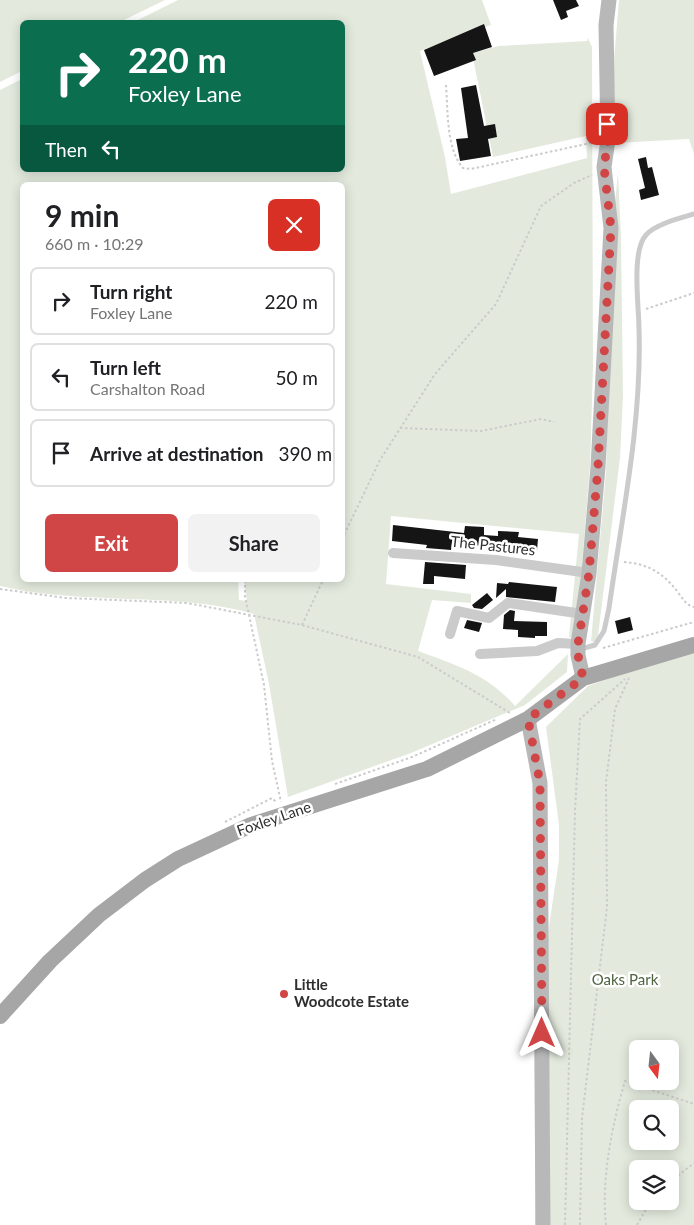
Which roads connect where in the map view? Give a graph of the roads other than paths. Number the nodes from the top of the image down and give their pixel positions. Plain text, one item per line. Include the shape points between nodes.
1 (609, 0) edge
2 (694, 214) edge
3 (393, 553) dead end
4 (589, 573) junction
5 (583, 614) junction
6 (450, 634) dead end
7 (694, 645) edge
8 (578, 647) junction
9 (480, 654) dead end
10 (583, 678) junction
11 (522, 714) junction
12 (0, 1016) edge
13 (543, 1225) edge

1 - 4 main road via 606,26 608,140 604,167 611,228
2 - 8 lane via 668,221 645,235 638,260 640,341 634,436 615,562 604,631 595,645
3 - 4 street, The Pastures via 496,560
4 - 5 main road
5 - 6 street via 508,603 489,618 457,611
5 - 8 main road
7 - 10 main road
8 - 9 street via 558,643 537,651
8 - 10 main road
10 - 11 main road, Foxley Lane
11 - 12 main road, Foxley Lane via 427,769 284,814 214,841 178,859 99,915 50,961
11 - 13 main road via 540,783

